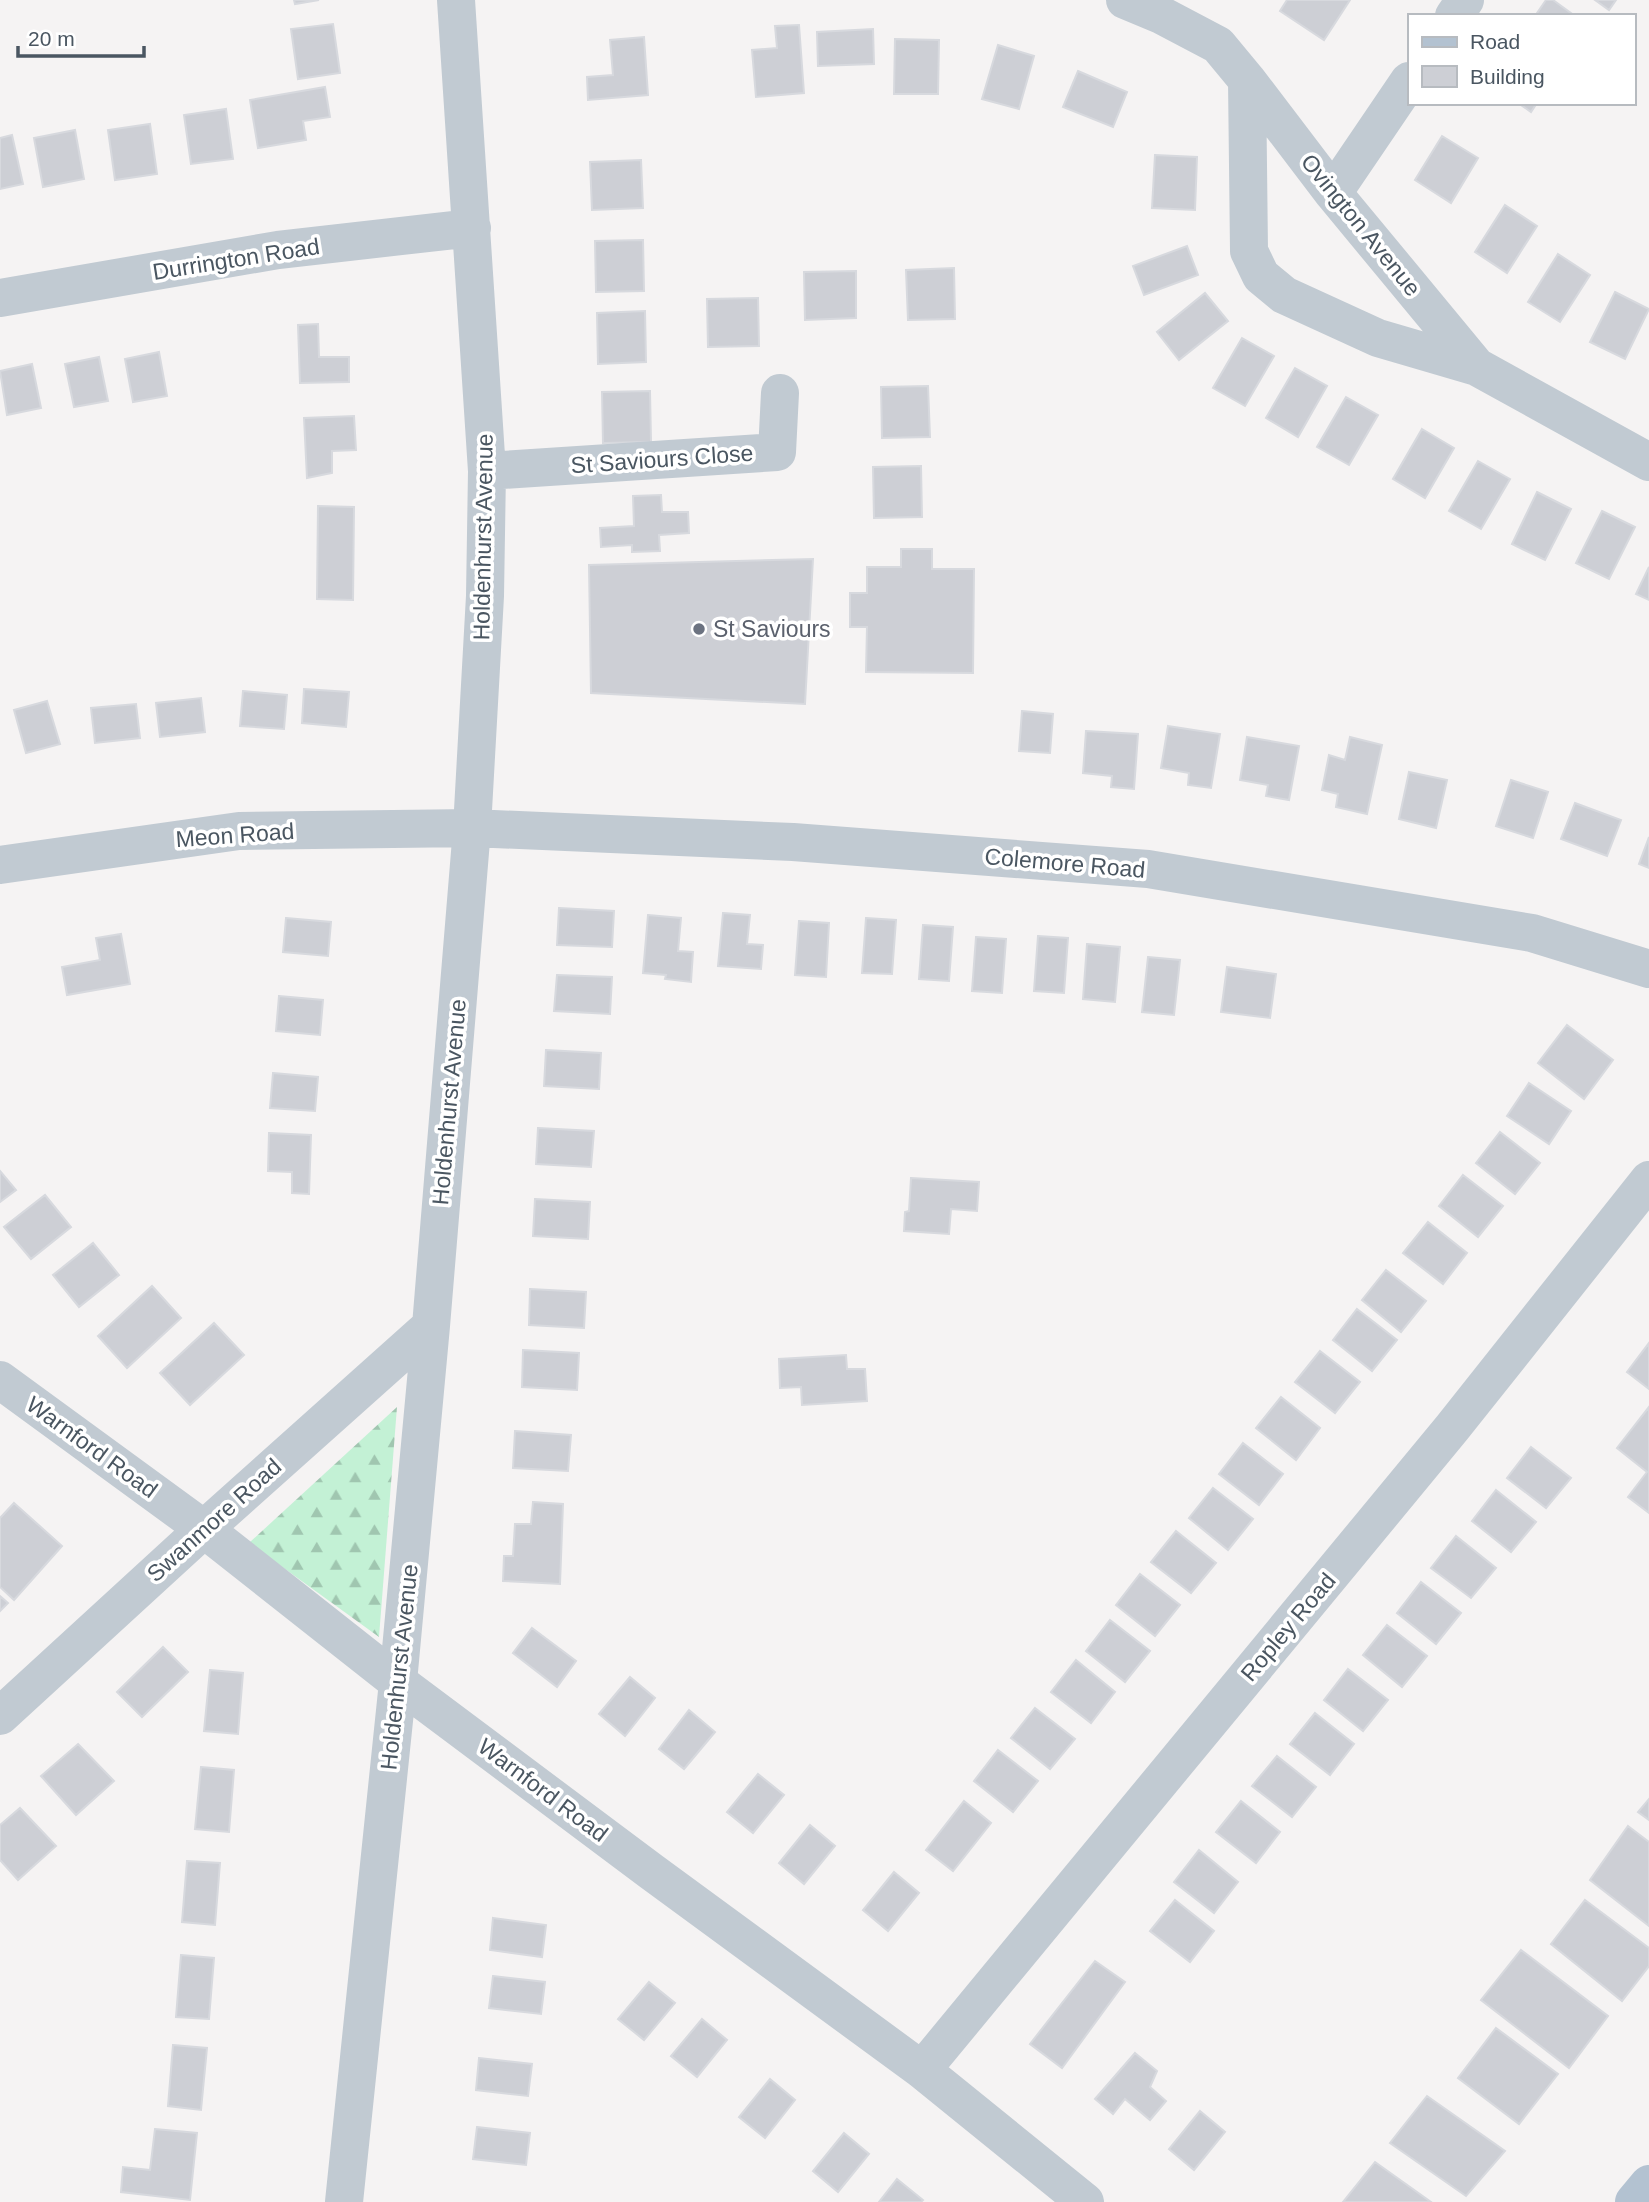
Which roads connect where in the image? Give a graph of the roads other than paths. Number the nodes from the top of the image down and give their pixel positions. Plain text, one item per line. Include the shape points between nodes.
1 (456, 0) edge
2 (1125, 0) edge
3 (1247, 80) junction
4 (1408, 82) edge
5 (1333, 193) junction
6 (472, 228) junction
7 (0, 298) edge
8 (1477, 367) junction
9 (780, 393) dead end
10 (1649, 462) edge
11 (487, 471) junction
12 (472, 828) junction
13 (0, 865) edge
14 (1649, 970) edge
15 (1649, 1180) edge
16 (431, 1326) junction
17 (0, 1380) edge
18 (204, 1529) junction
19 (398, 1682) junction
20 (0, 1716) edge
21 (922, 2070) junction
22 (1649, 2184) edge
23 (344, 2202) edge
24 (1085, 2202) edge
25 (1634, 2202) edge

1 - 6 street, Holdenhurst Avenue
2 - 3 street, Ovington Avenue via 1218,46
3 - 5 street, Ovington Avenue
3 - 8 street, Ovington Avenue via 1249,251 1261,276 1284,295 1378,338
4 - 5 street
5 - 8 street, Ovington Avenue
6 - 7 street, Durrington Road via 278,250
6 - 11 street, Holdenhurst Avenue
8 - 10 street, Ovington Avenue
9 - 11 street, St Saviours Close via 777,452
11 - 12 street, Holdenhurst Avenue
12 - 13 street, Meon Road via 239,831
12 - 14 street, Colemore Road via 793,842 1148,869 1532,933
12 - 16 street, Holdenhurst Avenue
15 - 21 street, Ropley Road via 1452,1428
16 - 18 street, Swanmore Road
16 - 19 street, Holdenhurst Avenue
17 - 18 street, Warnford Road
18 - 19 street, Warnford Road
18 - 20 street, Swanmore Road
19 - 21 street, Warnford Road
19 - 23 street, Holdenhurst Avenue
21 - 24 street, Warnford Road
22 - 25 main road

